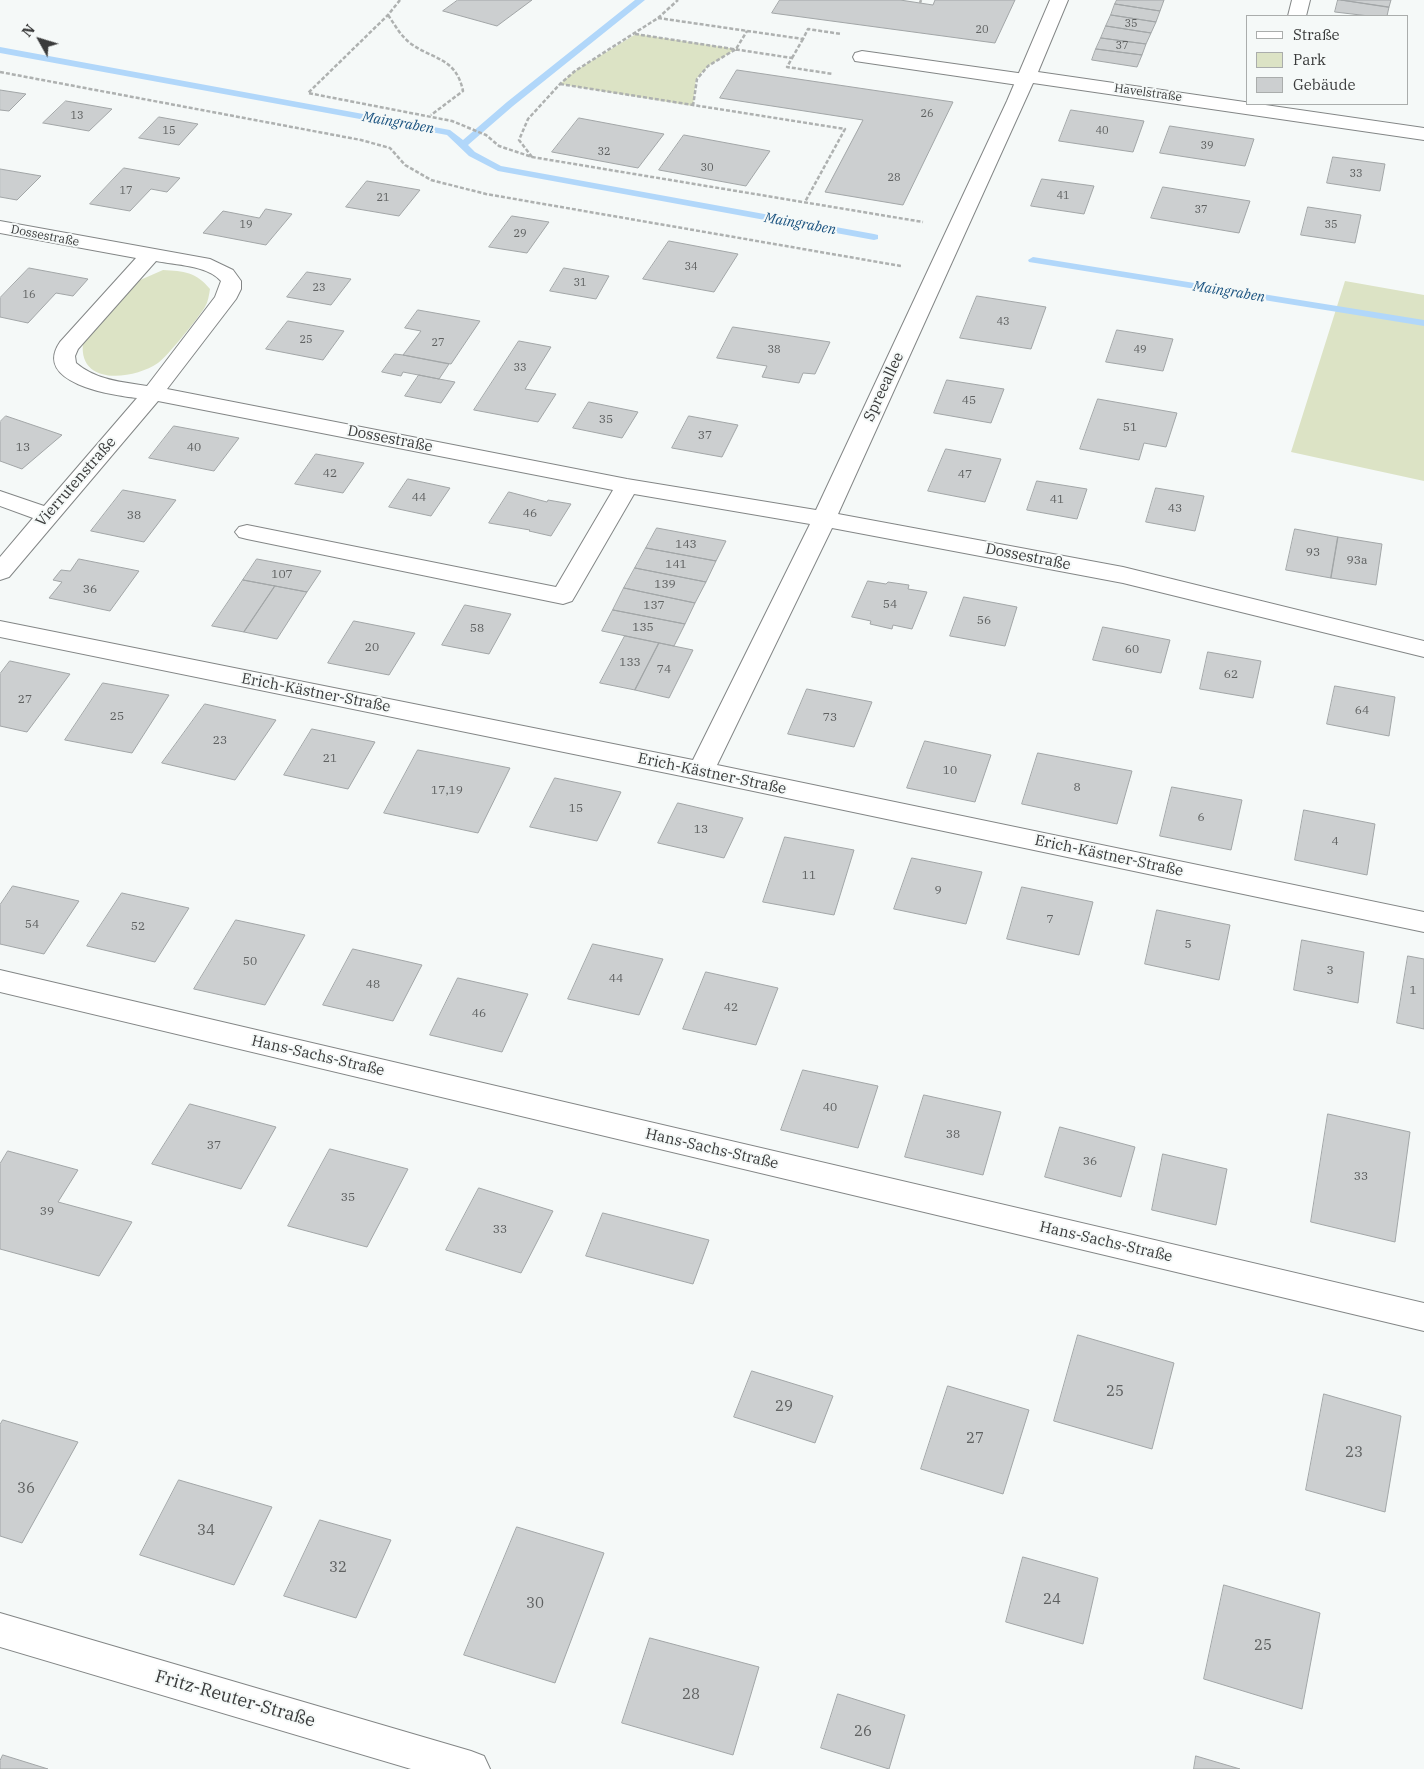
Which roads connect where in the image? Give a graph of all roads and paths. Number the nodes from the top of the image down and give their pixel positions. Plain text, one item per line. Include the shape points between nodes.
1 (400, 0) edge
2 (678, 0) edge
3 (1059, 0) edge
4 (1301, 0) edge
5 (388, 15) junction
6 (1297, 15) edge
7 (747, 31) dead end
8 (635, 34) junction
9 (803, 39) dead end
10 (736, 49) junction
11 (862, 57) dead end
12 (792, 58) junction
13 (0, 72) edge
14 (835, 74) dead end
15 (1026, 78) junction
16 (560, 84) junction
17 (693, 106) junction
18 (1270, 108) edge
19 (431, 116) junction
20 (1424, 134) edge
21 (532, 157) junction
22 (805, 202) junction
23 (0, 227) edge
24 (958, 227) junction
25 (150, 255) junction
26 (936, 272) junction
27 (153, 393) junction
28 (627, 486) junction
29 (0, 498) edge
30 (48, 516) junction
31 (824, 519) junction
32 (247, 532) dead end
33 (0, 572) edge
34 (0, 629) edge
35 (1424, 650) edge
36 (701, 771) junction
37 (1424, 922) edge
38 (0, 981) edge
39 (1424, 1317) edge
40 (0, 1630) edge
41 (471, 1769) edge

1 - 5 path
2 - 8 path
3 - 15 street, Spreeallee
4 - 6 street
5 - 19 path via 404,39 455,68 462,79 463,91
5 - 19 path via 308,93
7 - 10 path
8 - 10 path
8 - 16 path
9 - 12 path
10 - 12 path
10 - 17 path via 708,66 697,79
11 - 15 street, Havelstraße
12 - 14 path via 787,67
13 - 26 path via 361,140 390,148 405,164 431,180 486,194
15 - 18 street, Havelstraße
15 - 24 street, Spreeallee
16 - 17 path
16 - 21 path via 528,119 519,140
17 - 22 path via 845,129
18 - 20 street, Havelstraße
19 - 21 path via 452,121 486,135 499,146
21 - 22 path
22 - 24 path
23 - 25 street, Dossestraße
24 - 26 street, Spreeallee
25 - 27 street, Dossestraße via 210,265 226,274 231,281 225,299
25 - 27 street, Dossestraße via 68,347 64,356 65,365 83,378 108,386
26 - 31 street, Spreeallee
27 - 28 street, Dossestraße
27 - 30 street, Vierrutenstraße
28 - 31 street, Dossestraße
28 - 32 street via 563,596
29 - 30 street
30 - 33 street, Vierrutenstraße
31 - 35 street, Dossestraße via 1123,575
31 - 36 street, Spreeallee
34 - 36 street, Erich-Kästner-Straße
36 - 37 street, Erich-Kästner-Straße
38 - 39 street, Hans-Sachs-Straße
40 - 41 street, Fritz-Reuter-Straße

